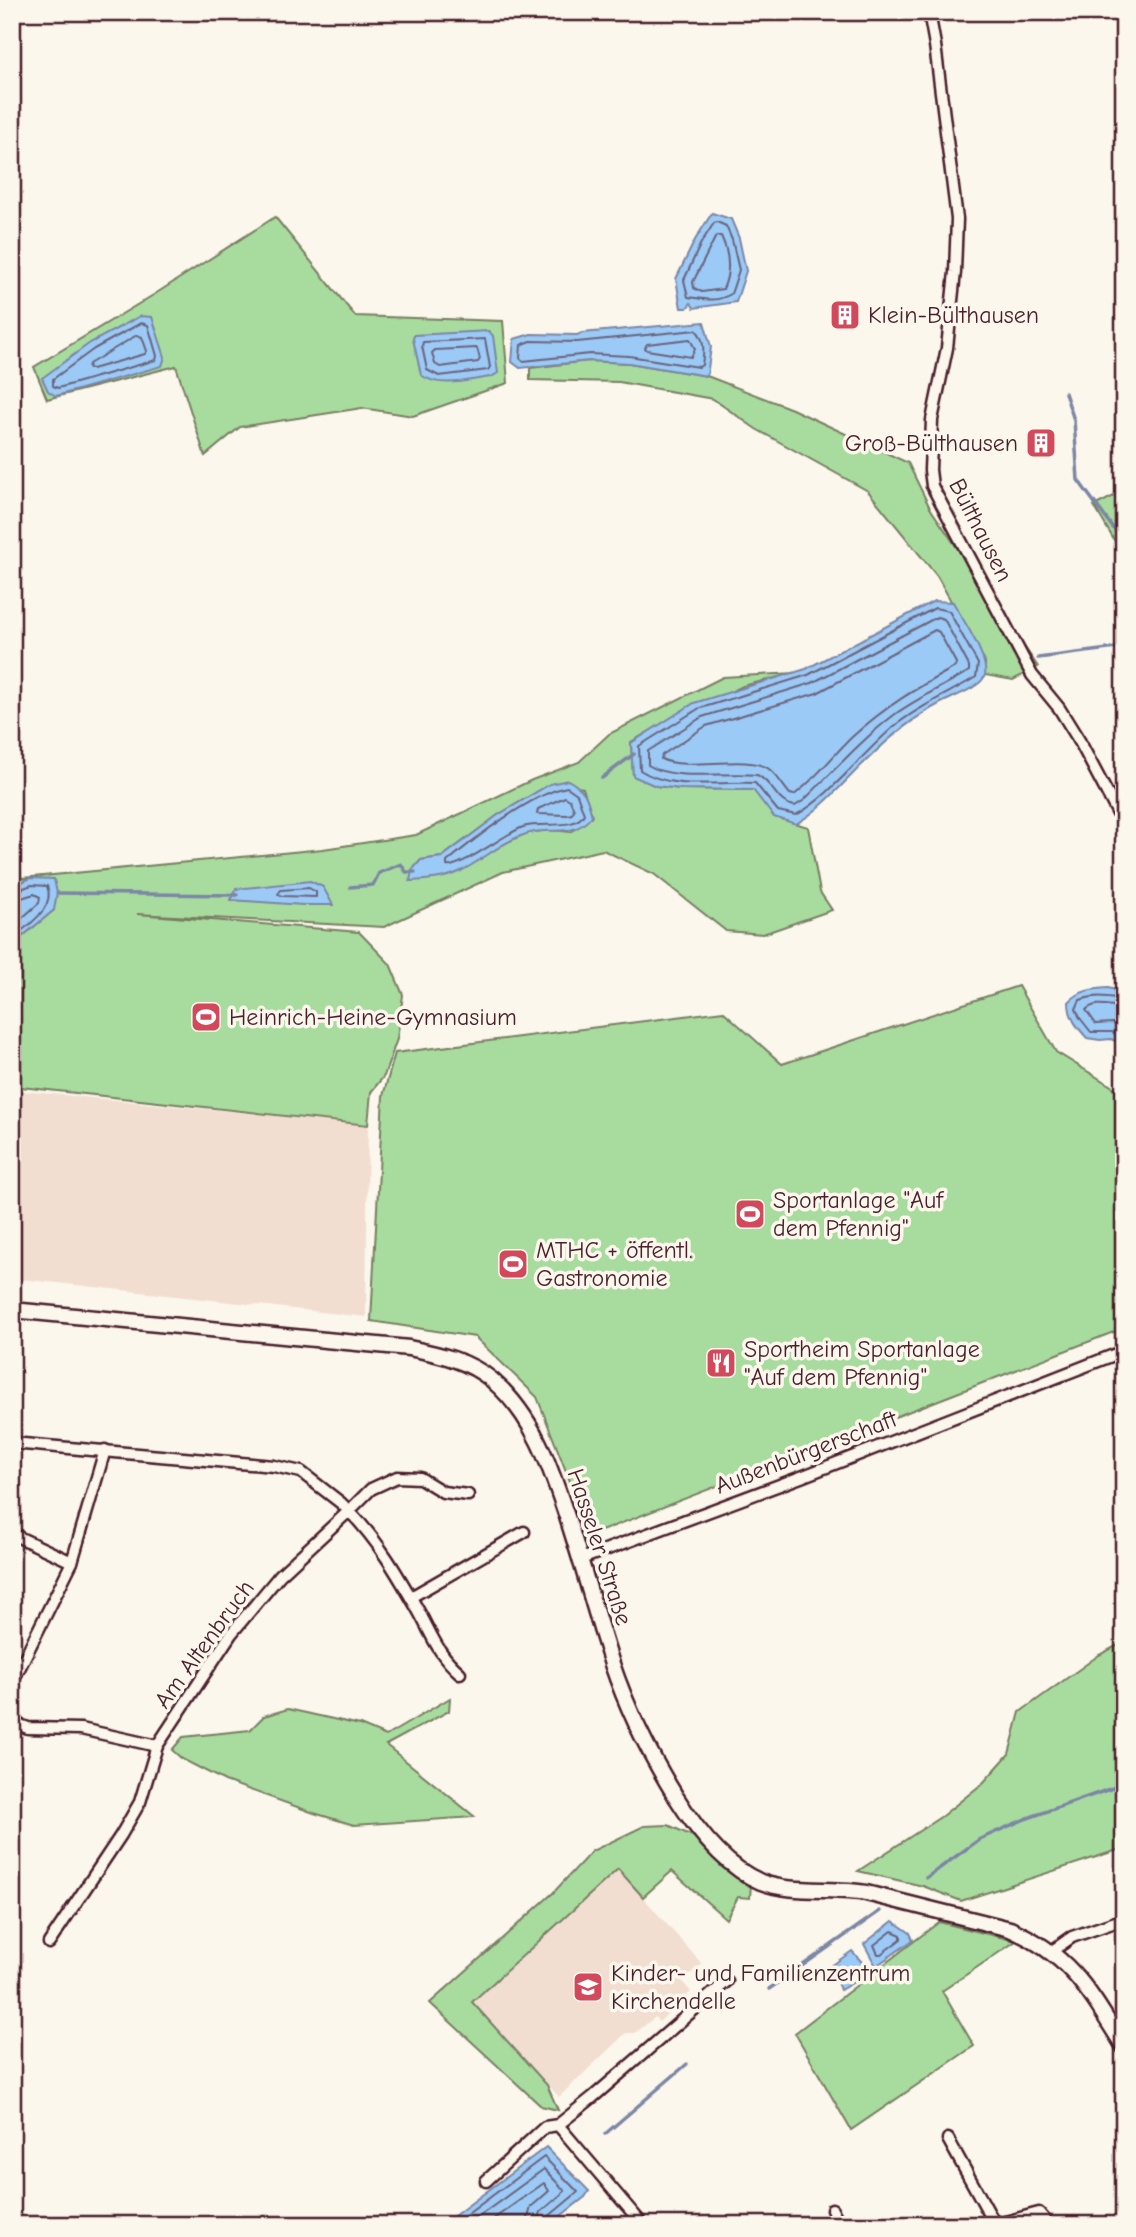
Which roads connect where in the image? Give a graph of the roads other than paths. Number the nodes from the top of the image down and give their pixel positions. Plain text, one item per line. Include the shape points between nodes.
1 (929, 12) edge
2 (1124, 825) edge
3 (12, 1310) edge
4 (1124, 1351) edge
5 (12, 1443) edge
6 (105, 1450) junction
7 (468, 1495) dead end
8 (349, 1511) junction
9 (524, 1532) dead end
10 (12, 1534) edge
11 (581, 1559) junction
12 (72, 1562) junction
13 (411, 1597) junction
14 (460, 1673) dead end
15 (12, 1683) edge
16 (12, 1722) edge
17 (158, 1746) junction
18 (1124, 1919) edge
19 (49, 1944) dead end
20 (1052, 1951) junction
21 (727, 1981) dead end
22 (1124, 2047) edge
23 (558, 2125) junction
24 (948, 2139) dead end
25 (486, 2181) dead end
26 (832, 2209) dead end
27 (643, 2225) edge
28 (840, 2225) edge
29 (995, 2225) edge
30 (1049, 2225) edge

1 - 2 street, Bülthausen via 957,219 947,348 932,420 932,486 1032,675 1080,742
3 - 11 main road, Hasseler Straße via 409,1348 465,1363 495,1382 531,1426
4 - 11 street, Außenbürgerschaft
5 - 6 street
6 - 8 street via 301,1472
6 - 12 street
7 - 8 street, Am Altenbruch via 443,1492 420,1478 397,1477 371,1489
8 - 13 street via 369,1532
8 - 17 street, Am Altenbruch via 280,1575 231,1634
9 - 13 street
10 - 12 street
11 - 20 main road, Hasseler Straße via 611,1660 640,1732 688,1815 722,1854 747,1874 774,1886 866,1893 1010,1929
12 - 15 street
13 - 14 street via 435,1646
16 - 17 street via 28,1728 81,1729
17 - 19 street, Am Altenbruch via 140,1802
18 - 20 street via 1072,1937
20 - 22 main road, Hasseler Straße via 1074,1972
21 - 23 street
23 - 25 street via 545,2127
23 - 27 street
24 - 29 street
26 - 28 street
29 - 30 street via 1039,2213

